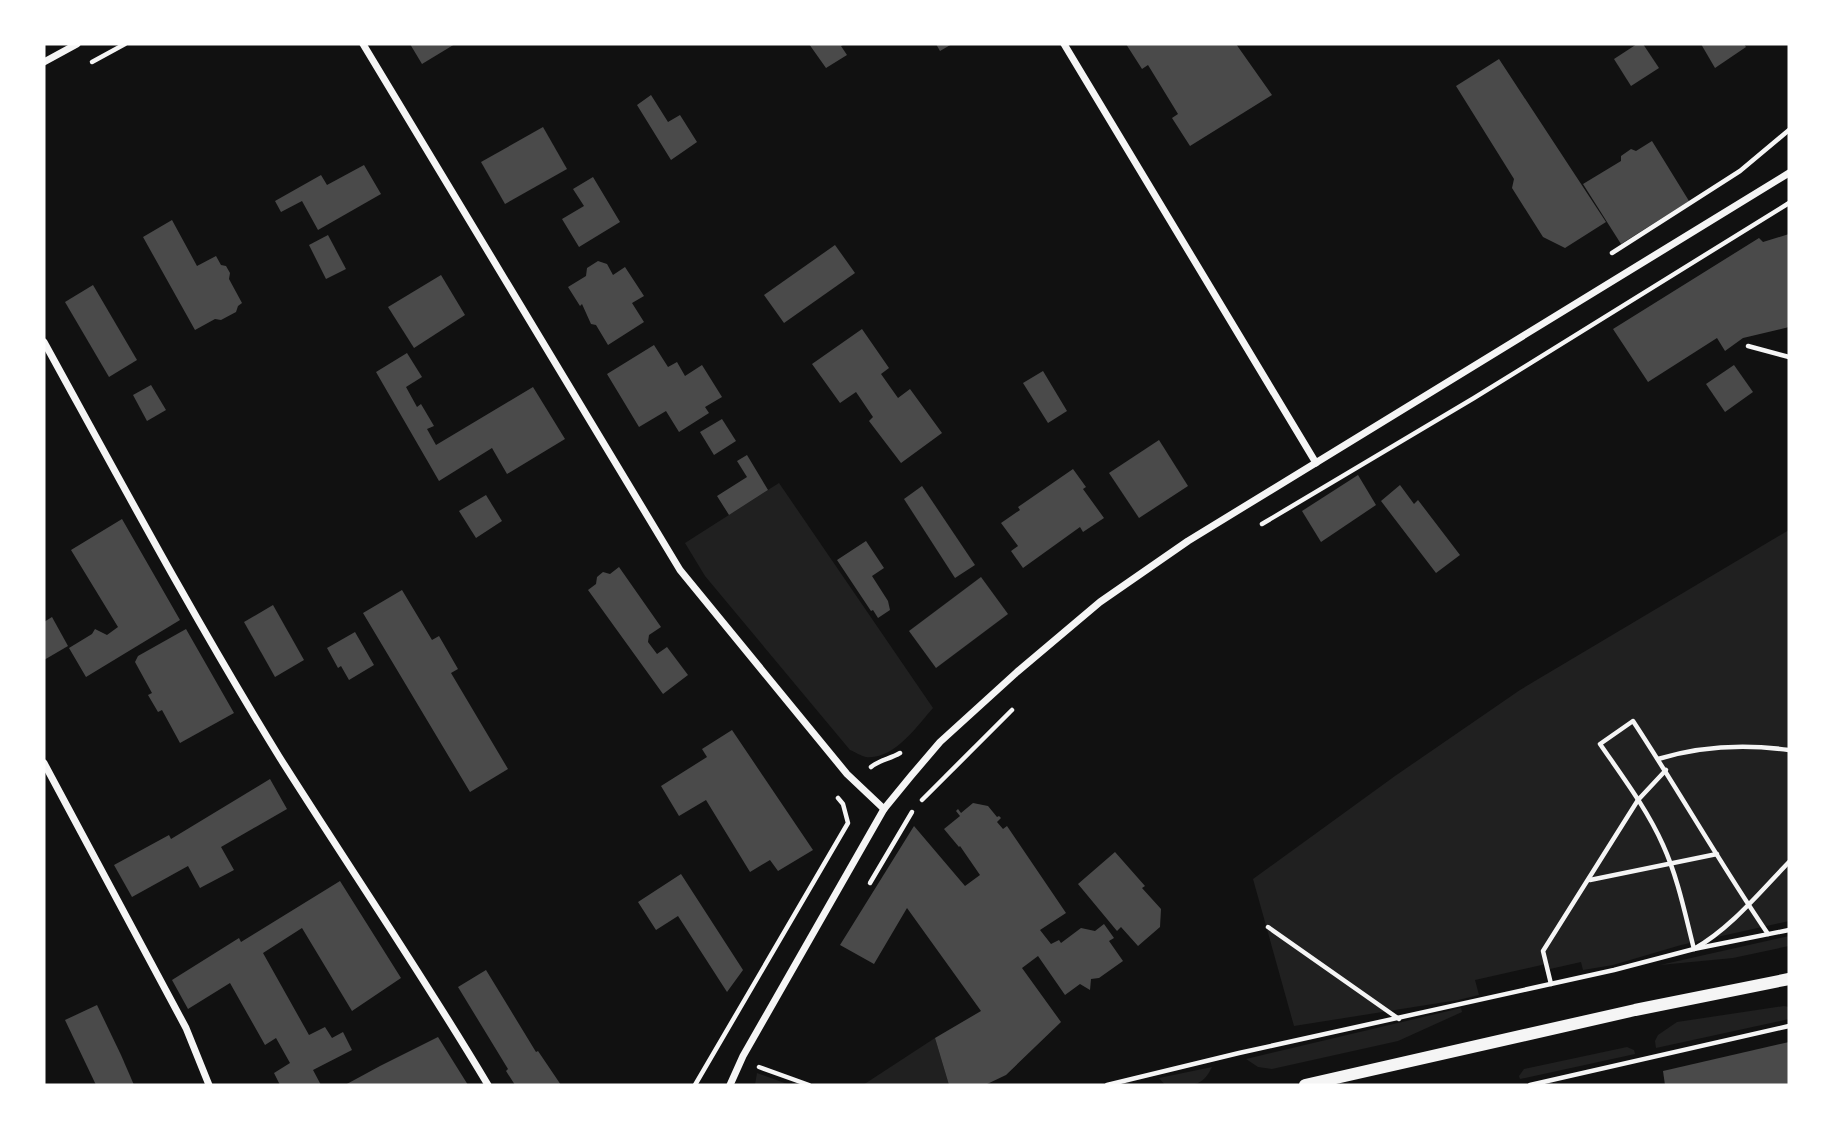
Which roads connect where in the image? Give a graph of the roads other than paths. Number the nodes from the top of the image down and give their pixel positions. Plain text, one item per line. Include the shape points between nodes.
1 (78, 44) edge
2 (363, 44) edge
3 (1064, 44) edge
4 (44, 62) edge
5 (1789, 173) edge
6 (44, 342) edge
7 (1315, 463) junction
8 (44, 763) edge
9 (884, 809) junction
10 (1789, 979) edge
11 (209, 1085) edge
12 (488, 1085) edge
13 (730, 1085) edge
14 (1305, 1085) edge

1 - 4 street
2 - 9 street via 680,570 847,774
3 - 7 street
5 - 7 street
6 - 12 street via 244,698
7 - 9 street via 1100,602 940,743
8 - 11 street via 186,1028
9 - 13 street
10 - 14 street

